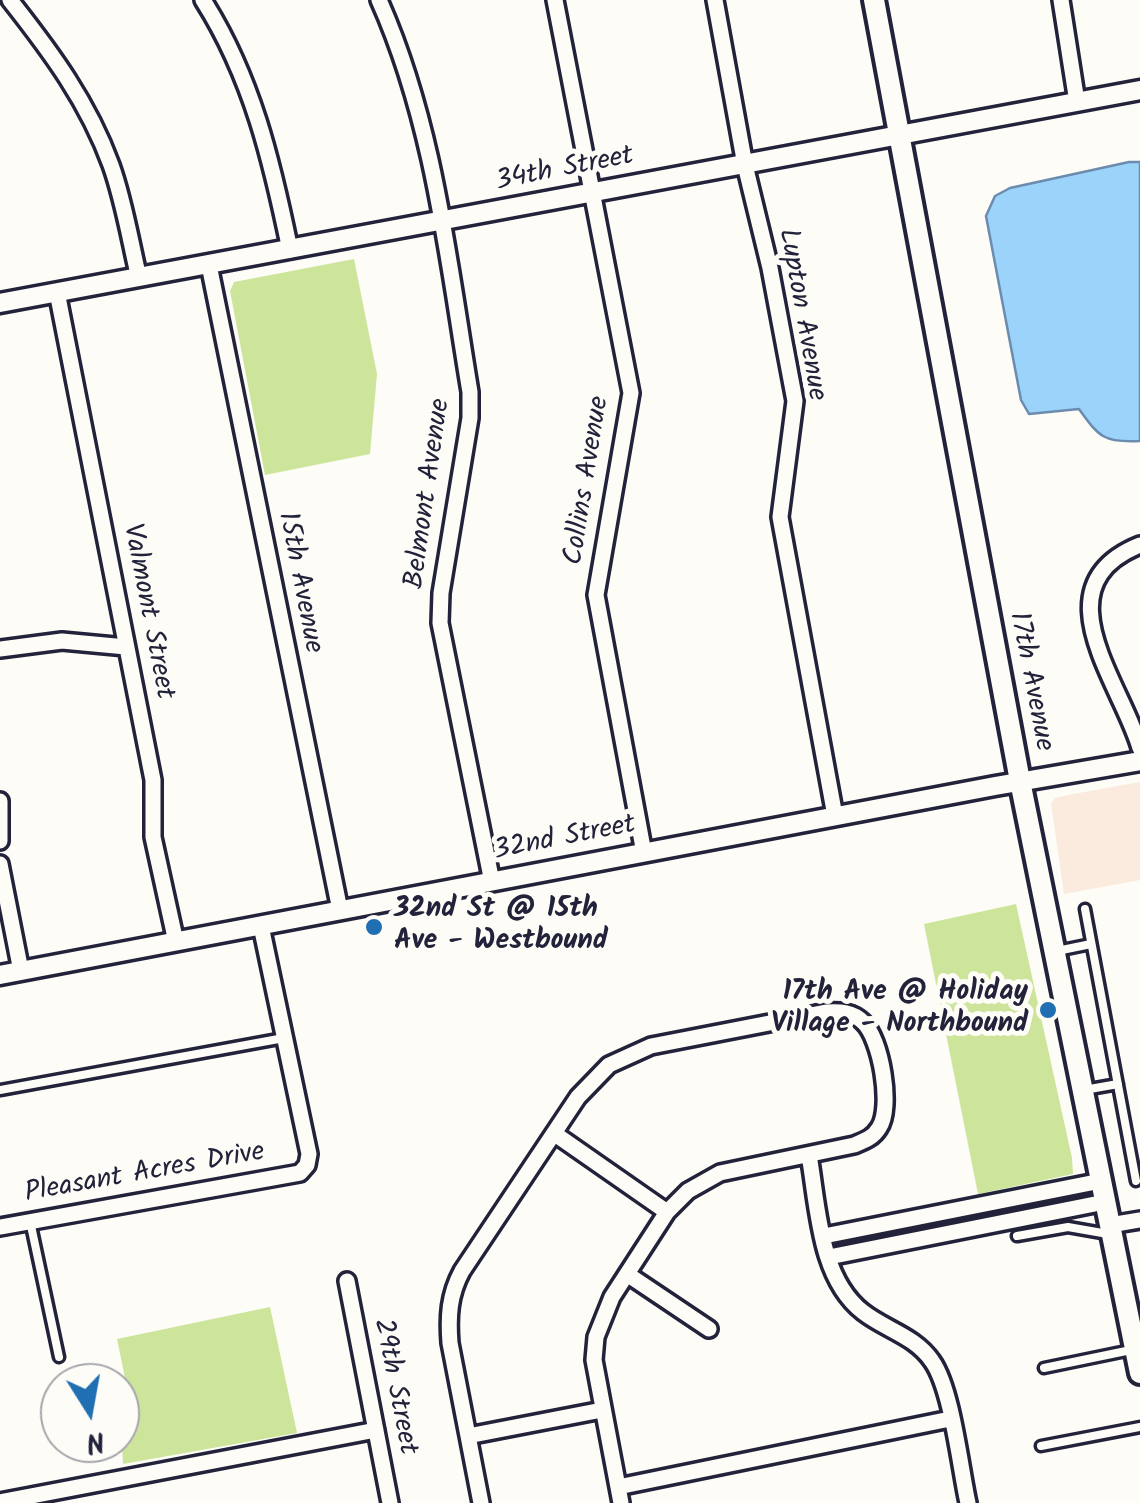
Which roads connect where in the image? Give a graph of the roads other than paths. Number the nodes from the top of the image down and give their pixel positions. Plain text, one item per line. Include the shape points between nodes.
1 (10, 0) edge
2 (203, 0) edge
3 (379, 0) edge
4 (556, 0) edge
5 (715, 0) edge
6 (874, 0) edge
7 (1061, 0) edge
8 (1140, 90) edge
9 (1077, 102) junction
10 (900, 136) junction
11 (745, 165) junction
12 (593, 193) junction
13 (442, 222) junction
14 (290, 250) junction
15 (209, 265) junction
16 (138, 278) junction
17 (57, 292) junction
18 (0, 303) edge
19 (1140, 545) edge
20 (126, 647) junction
21 (0, 648) edge
22 (1140, 748) edge
23 (1140, 761) edge
24 (1020, 781) junction
25 (0, 801) edge
26 (835, 816) junction
27 (0, 841) edge
28 (644, 853) junction
29 (0, 864) edge
30 (492, 882) junction
31 (1084, 909) dead end
32 (340, 910) junction
33 (261, 926) junction
34 (176, 942) junction
35 (1092, 944) junction
36 (1055, 952) junction
37 (21, 971) junction
38 (0, 975) edge
39 (284, 1038) junction
40 (1118, 1084) junction
41 (0, 1090) edge
42 (1084, 1090) junction
43 (555, 1134) junction
44 (809, 1155) junction
45 (1136, 1181) dead end
46 (1103, 1192) junction
47 (667, 1212) junction
48 (1140, 1220) edge
49 (30, 1221) junction
50 (0, 1227) edge
51 (1111, 1230) junction
52 (824, 1236) junction
53 (1017, 1236) dead end
54 (829, 1257) junction
55 (628, 1274) junction
56 (347, 1281) dead end
57 (709, 1329) dead end
58 (1135, 1349) junction
59 (58, 1357) dead end
60 (1044, 1368) dead end
61 (1140, 1373) edge
62 (602, 1410) junction
63 (950, 1419) junction
64 (1140, 1427) edge
65 (376, 1430) junction
66 (468, 1436) junction
67 (1042, 1446) dead end
68 (620, 1495) edge
69 (0, 1502) edge
70 (390, 1503) edge
71 (482, 1503) edge
72 (968, 1503) edge

1 - 16 street via 65,70 96,127
2 - 14 street via 256,110
3 - 13 street, Belmont Avenue via 413,93
4 - 12 street, Collins Avenue
5 - 11 street, Lupton Avenue
6 - 10 main road, 17th Avenue
7 - 9 street
8 - 9 street, 34th Street
9 - 10 street, 34th Street
10 - 11 street, 34th Street
10 - 24 main road, 17th Avenue
11 - 12 street, 34th Street
11 - 26 street, Lupton Avenue via 795,401 780,517
12 - 13 street, 34th Street
12 - 28 street, Collins Avenue via 631,392 596,595
13 - 14 street, 34th Street
13 - 30 street, Belmont Avenue via 470,418 440,623
14 - 15 street, 34th Street
15 - 16 street, 34th Street
15 - 32 street, 15th Avenue
16 - 17 street, 34th Street
17 - 18 street, 34th Street
17 - 20 street, Valmont Street
19 - 22 street via 1104,570 1091,617 1100,661
20 - 21 street via 62,641
20 - 34 street, Valmont Street via 154,780 152,837
23 - 24 street, 32nd Street
24 - 26 street, 32nd Street
24 - 36 main road, 17th Avenue
25 - 27 street
26 - 28 street, 32nd Street
28 - 30 street, 32nd Street
29 - 37 street
30 - 32 street, 32nd Street
31 - 35 lane
32 - 33 street, 32nd Street
33 - 34 street, 32nd Street
33 - 39 street
34 - 37 street, 32nd Street
35 - 36 lane
35 - 40 lane
36 - 42 main road, 17th Avenue
37 - 38 street, 32nd Street
39 - 41 lane
39 - 49 street, Pleasant Acres Drive via 309,1154 300,1173
40 - 42 lane
40 - 45 lane
42 - 46 main road, 17th Avenue
43 - 44 street via 592,1080 636,1051 826,1012 851,1014 870,1030 878,1050 886,1111 870,1138
43 - 47 street
43 - 66 street via 451,1298 450,1344
44 - 47 street via 720,1173
44 - 52 street
46 - 51 main road, 17th Avenue
46 - 52 street
46 - 54 street
47 - 55 street
48 - 51 street
49 - 50 street, Pleasant Acres Drive
49 - 59 lane
51 - 53 lane
51 - 58 main road, 17th Avenue
52 - 54 street
54 - 63 street via 846,1296 921,1347 934,1364
55 - 57 street
55 - 62 street via 596,1337
56 - 65 street, 29th Street
58 - 60 lane
58 - 61 main road, 17th Avenue
62 - 66 street
62 - 68 street
63 - 68 street
63 - 72 street
64 - 67 lane
65 - 69 street
65 - 70 street, 29th Street
66 - 71 street

